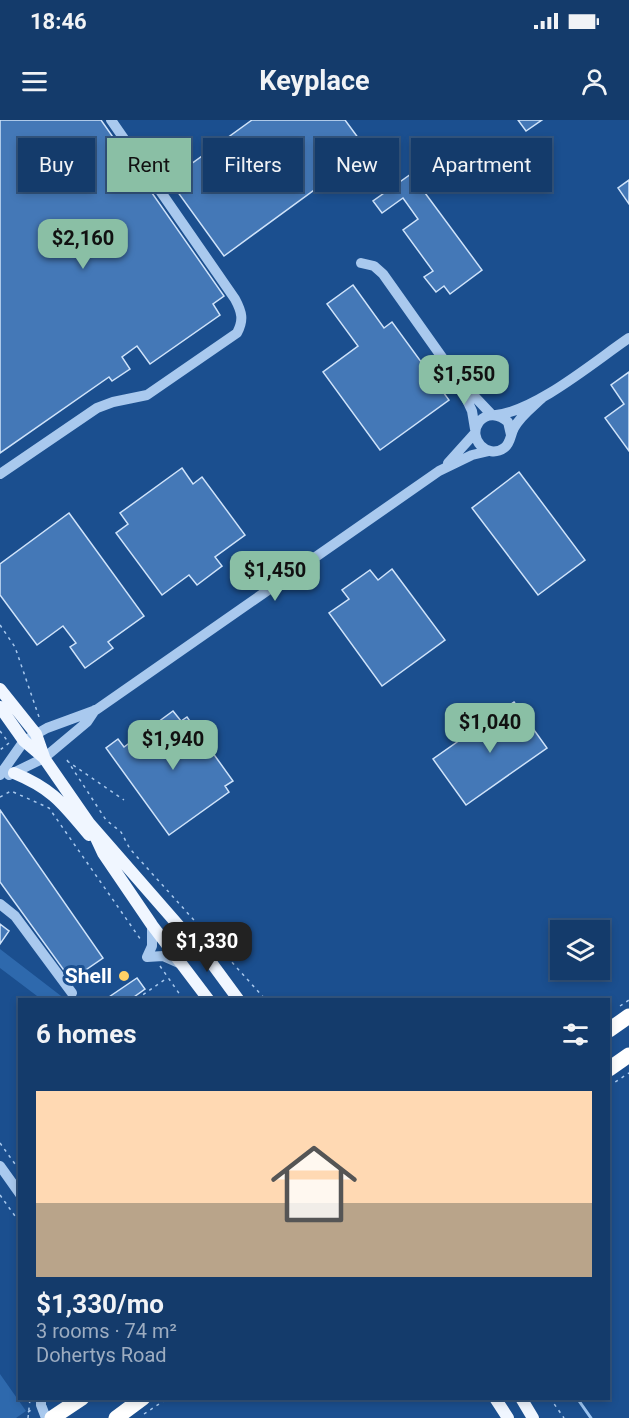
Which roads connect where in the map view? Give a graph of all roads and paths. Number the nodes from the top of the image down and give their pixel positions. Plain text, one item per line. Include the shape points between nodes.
1 (111, 120) edge
2 (361, 263) dead end
3 (629, 338) edge
4 (456, 377) junction
5 (543, 397) junction
6 (494, 415) junction
7 (475, 431) junction
8 (512, 435) junction
9 (489, 451) junction
10 (439, 471) junction
11 (0, 474) edge
12 (0, 625) edge
13 (0, 689) edge
14 (0, 707) edge
15 (96, 710) junction
16 (39, 717) dead end
17 (0, 730) edge
18 (36, 734) junction
19 (24, 741) junction
20 (0, 750) edge
21 (44, 758) junction
22 (14, 773) junction
23 (0, 777) edge
24 (0, 797) edge
25 (124, 800) dead end
26 (89, 823) junction
27 (103, 853) junction
28 (0, 904) edge
29 (152, 924) junction
30 (152, 954) junction
31 (182, 964) junction
32 (168, 978) junction
33 (72, 993) dead end
34 (138, 998) edge
35 (182, 998) edge
36 (207, 998) edge
37 (237, 998) edge
38 (264, 998) edge
39 (629, 1016) edge
40 (610, 1029) edge
41 (629, 1055) edge
42 (610, 1068) edge
43 (629, 1073) edge
44 (610, 1085) edge
45 (0, 1143) edge
46 (0, 1166) edge
47 (18, 1168) edge
48 (18, 1191) edge
49 (0, 1195) edge
50 (18, 1220) edge
51 (30, 1400) edge
52 (41, 1400) edge
53 (79, 1400) edge
54 (140, 1400) edge
55 (165, 1400) edge
56 (496, 1400) edge
57 (522, 1400) edge
58 (551, 1400) edge
59 (28, 1418) edge
60 (46, 1418) edge
61 (52, 1418) edge
62 (116, 1418) edge
63 (138, 1418) edge
64 (508, 1418) edge
65 (533, 1418) edge
66 (564, 1418) edge

1 - 11 street via 235,299 241,310 241,325 237,333 147,395 113,402 84,416
2 - 4 street via 374,266 382,274
3 - 5 street
4 - 6 street
4 - 7 street via 470,406
5 - 6 street
5 - 8 street via 521,418
6 - 7 street via 481,419
6 - 8 street via 507,422
7 - 9 street via 479,444
7 - 10 street
8 - 9 street via 504,448
9 - 10 street
10 - 15 street
12 - 16 path via 15,647
13 - 18 main road
14 - 19 main road
15 - 18 street
15 - 21 street
17 - 20 path via 9,742
18 - 19 street
18 - 21 main road
19 - 21 main road
19 - 23 street
21 - 22 street
21 - 26 main road
22 - 23 street
22 - 27 main road via 36,782 58,798
24 - 30 path via 11,791 49,808
25 - 38 path via 67,760 130,849
26 - 27 main road
26 - 37 main road
27 - 29 main road
28 - 33 street via 15,916
29 - 30 street
29 - 31 main road
30 - 31 street
30 - 32 path
31 - 36 main road
32 - 34 path
32 - 35 path
39 - 40 highway
41 - 42 highway
43 - 44 path
45 - 47 path
46 - 48 street
49 - 50 path
51 - 59 path
52 - 60 street
53 - 61 highway
54 - 62 highway
55 - 63 path
56 - 64 main road
57 - 65 main road
58 - 66 path

